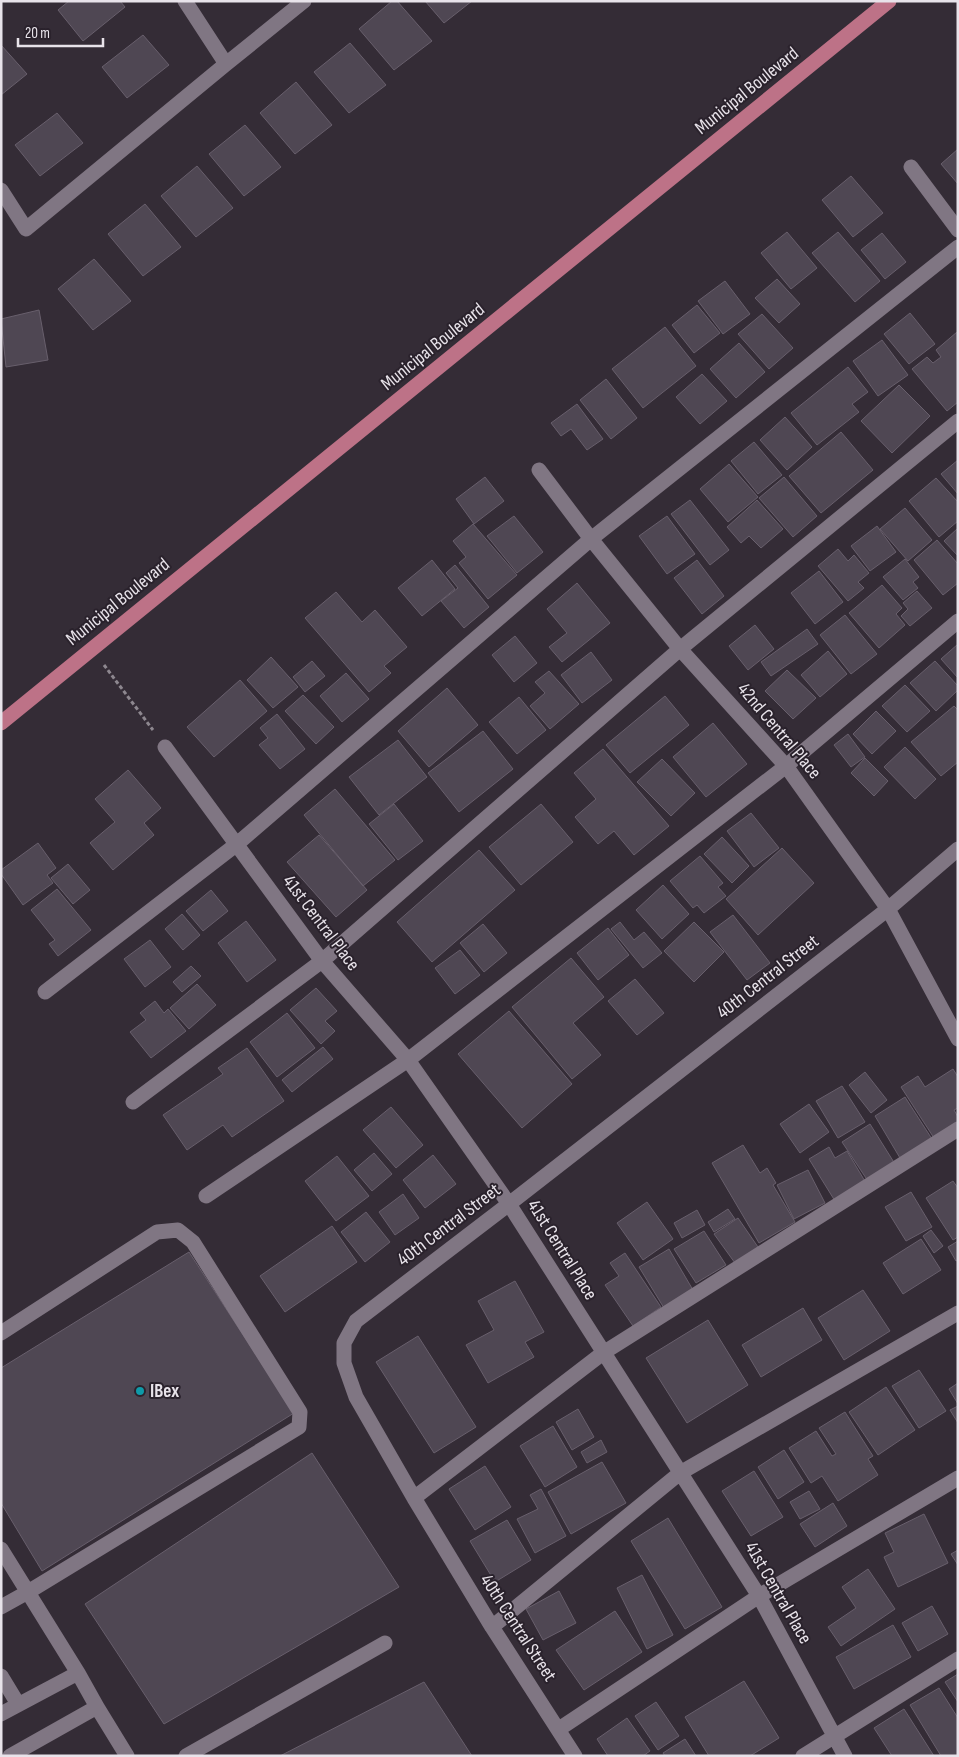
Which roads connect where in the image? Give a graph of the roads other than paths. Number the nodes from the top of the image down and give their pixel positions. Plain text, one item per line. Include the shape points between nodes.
1 (185, 1) edge
2 (304, 1) edge
3 (889, 1) edge
4 (226, 64) junction
5 (911, 168) dead end
6 (1, 190) edge
7 (958, 230) edge
8 (958, 247) edge
9 (958, 421) edge
10 (540, 470) dead end
11 (591, 539) junction
12 (958, 621) edge
13 (680, 648) junction
14 (1, 723) edge
15 (166, 747) road end
16 (786, 766) junction
17 (237, 844) junction
18 (958, 849) edge
19 (888, 909) junction
20 (322, 961) junction
21 (45, 992) dead end
22 (958, 1039) edge
23 (408, 1060) junction
24 (133, 1102) dead end
25 (958, 1129) edge
26 (206, 1196) dead end
27 (509, 1204) junction
28 (958, 1313) edge
29 (1, 1333) edge
30 (603, 1353) junction
31 (680, 1473) junction
32 (958, 1478) edge
33 (414, 1498) junction
34 (1, 1549) edge
35 (28, 1592) junction
36 (759, 1596) junction
37 (1, 1607) edge
38 (492, 1627) junction
39 (385, 1643) dead end
40 (958, 1659) edge
41 (78, 1674) junction
42 (1, 1676) edge
43 (18, 1704) junction
44 (97, 1707) junction
45 (1, 1714) edge
46 (559, 1729) junction
47 (835, 1737) junction
48 (10, 1756) edge
49 (127, 1756) edge
50 (186, 1756) edge
51 (575, 1756) edge
52 (803, 1756) edge
53 (844, 1756) edge

1 - 4 street
2 - 4 street
3 - 14 main road, Municipal Boulevard
4 - 6 street via 26,229
5 - 7 street
8 - 11 street
9 - 13 street
10 - 11 street, 42nd Central Place
11 - 13 street, 42nd Central Place
11 - 17 street
12 - 16 street
13 - 16 street, 42nd Central Place
13 - 20 street
15 - 17 street, 41st Central Place
16 - 19 street, 42nd Central Place
16 - 23 street
17 - 20 street, 41st Central Place
17 - 21 street
18 - 19 street, 40th Central Street
19 - 22 street, 42nd Central Place
19 - 27 street, 40th Central Street
20 - 23 street, 41st Central Place
20 - 24 street
23 - 26 street
23 - 27 street, 41st Central Place
25 - 30 street
27 - 30 street, 41st Central Place
27 - 33 street, 40th Central Street via 356,1321 344,1343 344,1362 356,1397
28 - 31 street
29 - 35 street via 157,1232 178,1230 193,1242 300,1412 299,1427
30 - 31 street, 41st Central Place
30 - 33 street
31 - 36 street, 41st Central Place
31 - 38 street
32 - 36 street
33 - 38 street, 40th Central Street
34 - 35 street
35 - 37 street
35 - 41 street
36 - 46 street
36 - 47 street, 41st Central Place
38 - 46 street, 40th Central Street
39 - 50 street
40 - 47 street
41 - 43 street
41 - 44 street
42 - 43 street
43 - 45 street
44 - 48 street
44 - 49 street
46 - 51 street, 40th Central Street
47 - 52 street
47 - 53 street, 41st Central Place

